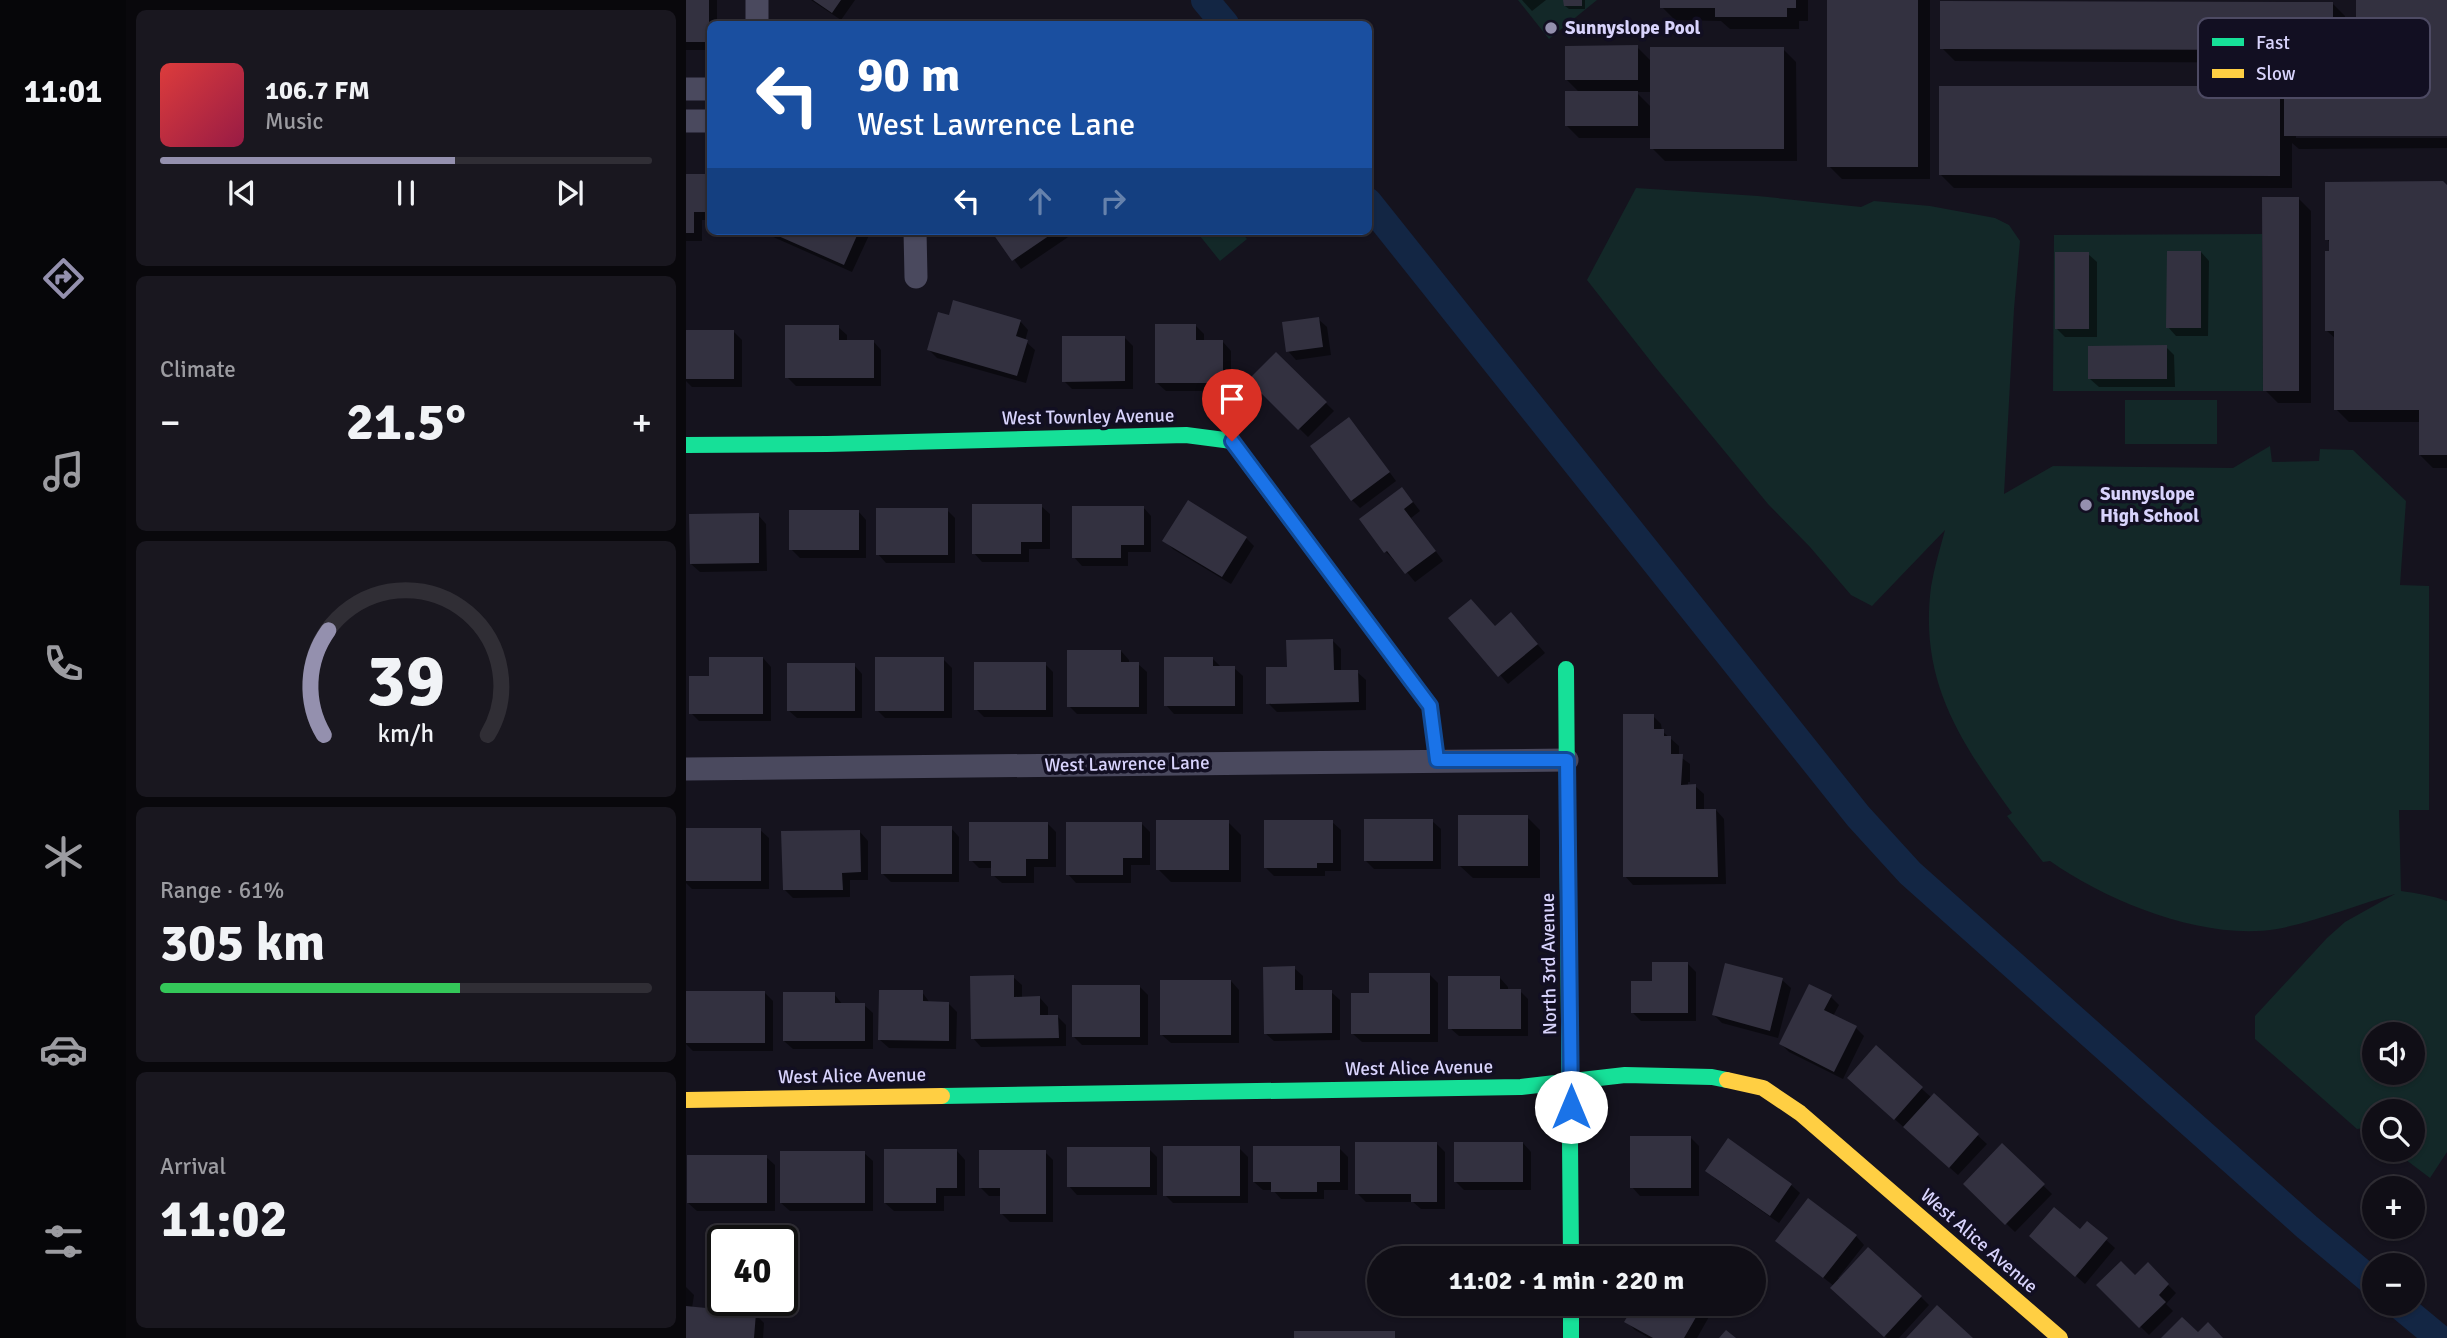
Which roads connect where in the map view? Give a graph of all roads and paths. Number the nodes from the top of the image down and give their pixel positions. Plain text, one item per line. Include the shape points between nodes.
1 (757, 0) edge
2 (757, 21) edge
3 (686, 89) edge
4 (707, 89) edge
5 (686, 121) edge
6 (707, 121) edge
7 (915, 235) edge
8 (916, 277) dead end
9 (686, 445) edge
10 (1566, 669) dead end
11 (1437, 760) junction
12 (1567, 760) junction
13 (686, 769) edge
14 (1571, 1082) junction
15 (686, 1100) edge
16 (1571, 1246) edge
17 (1571, 1316) edge
18 (1571, 1338) edge
19 (2060, 1338) edge

1 - 2 street
3 - 4 street
5 - 6 street
7 - 8 street
9 - 11 street, West Townley Avenue via 1186,435 1232,441 1430,706
10 - 12 street, North 3rd Avenue
11 - 12 street, West Lawrence Lane
11 - 13 street, West Lawrence Lane
12 - 14 street, North 3rd Avenue
14 - 15 street, West Alice Avenue via 1507,1087
14 - 16 street, North 3rd Avenue
14 - 19 street, West Alice Avenue via 1625,1076 1712,1077 1763,1088 1800,1113
17 - 18 street

